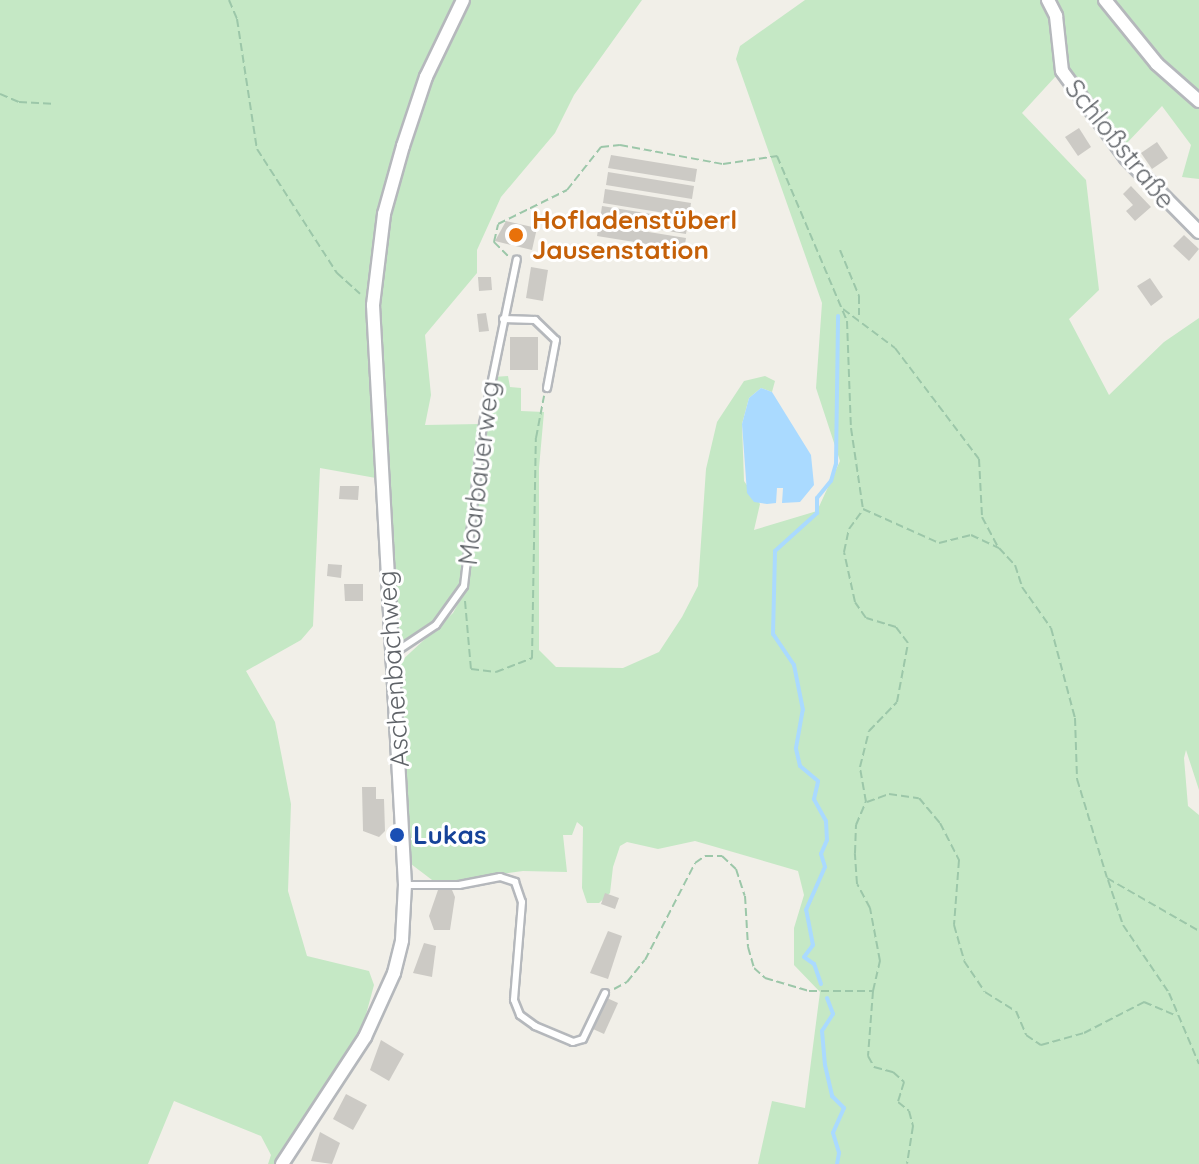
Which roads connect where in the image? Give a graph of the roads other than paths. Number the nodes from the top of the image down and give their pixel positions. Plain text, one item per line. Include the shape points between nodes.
1 (463, 0) edge
2 (1048, 0) edge
3 (1105, 0) edge
4 (1199, 101) edge
5 (1199, 232) edge
6 (517, 259) road end
7 (503, 319) junction
8 (547, 388) road end
9 (391, 655) junction
10 (405, 885) junction
11 (605, 993) road end
12 (282, 1164) edge

1 - 9 street, Aschenbachweg via 426,77 403,146 384,214 373,305
2 - 5 street, Schloßstraße via 1056,16 1062,71 1126,158
3 - 4 street via 1157,64
6 - 7 lane, Moarbauerweg
7 - 8 lane via 535,320 556,340
7 - 9 lane, Moarbauerweg via 483,424 468,569 460,593 436,625
9 - 10 street, Aschenbachweg
10 - 11 lane via 450,886 500,877 515,882 522,902 514,1000 520,1015 535,1026 573,1042 583,1039
10 - 12 street, Aschenbachweg via 399,956 384,999 323,1106

